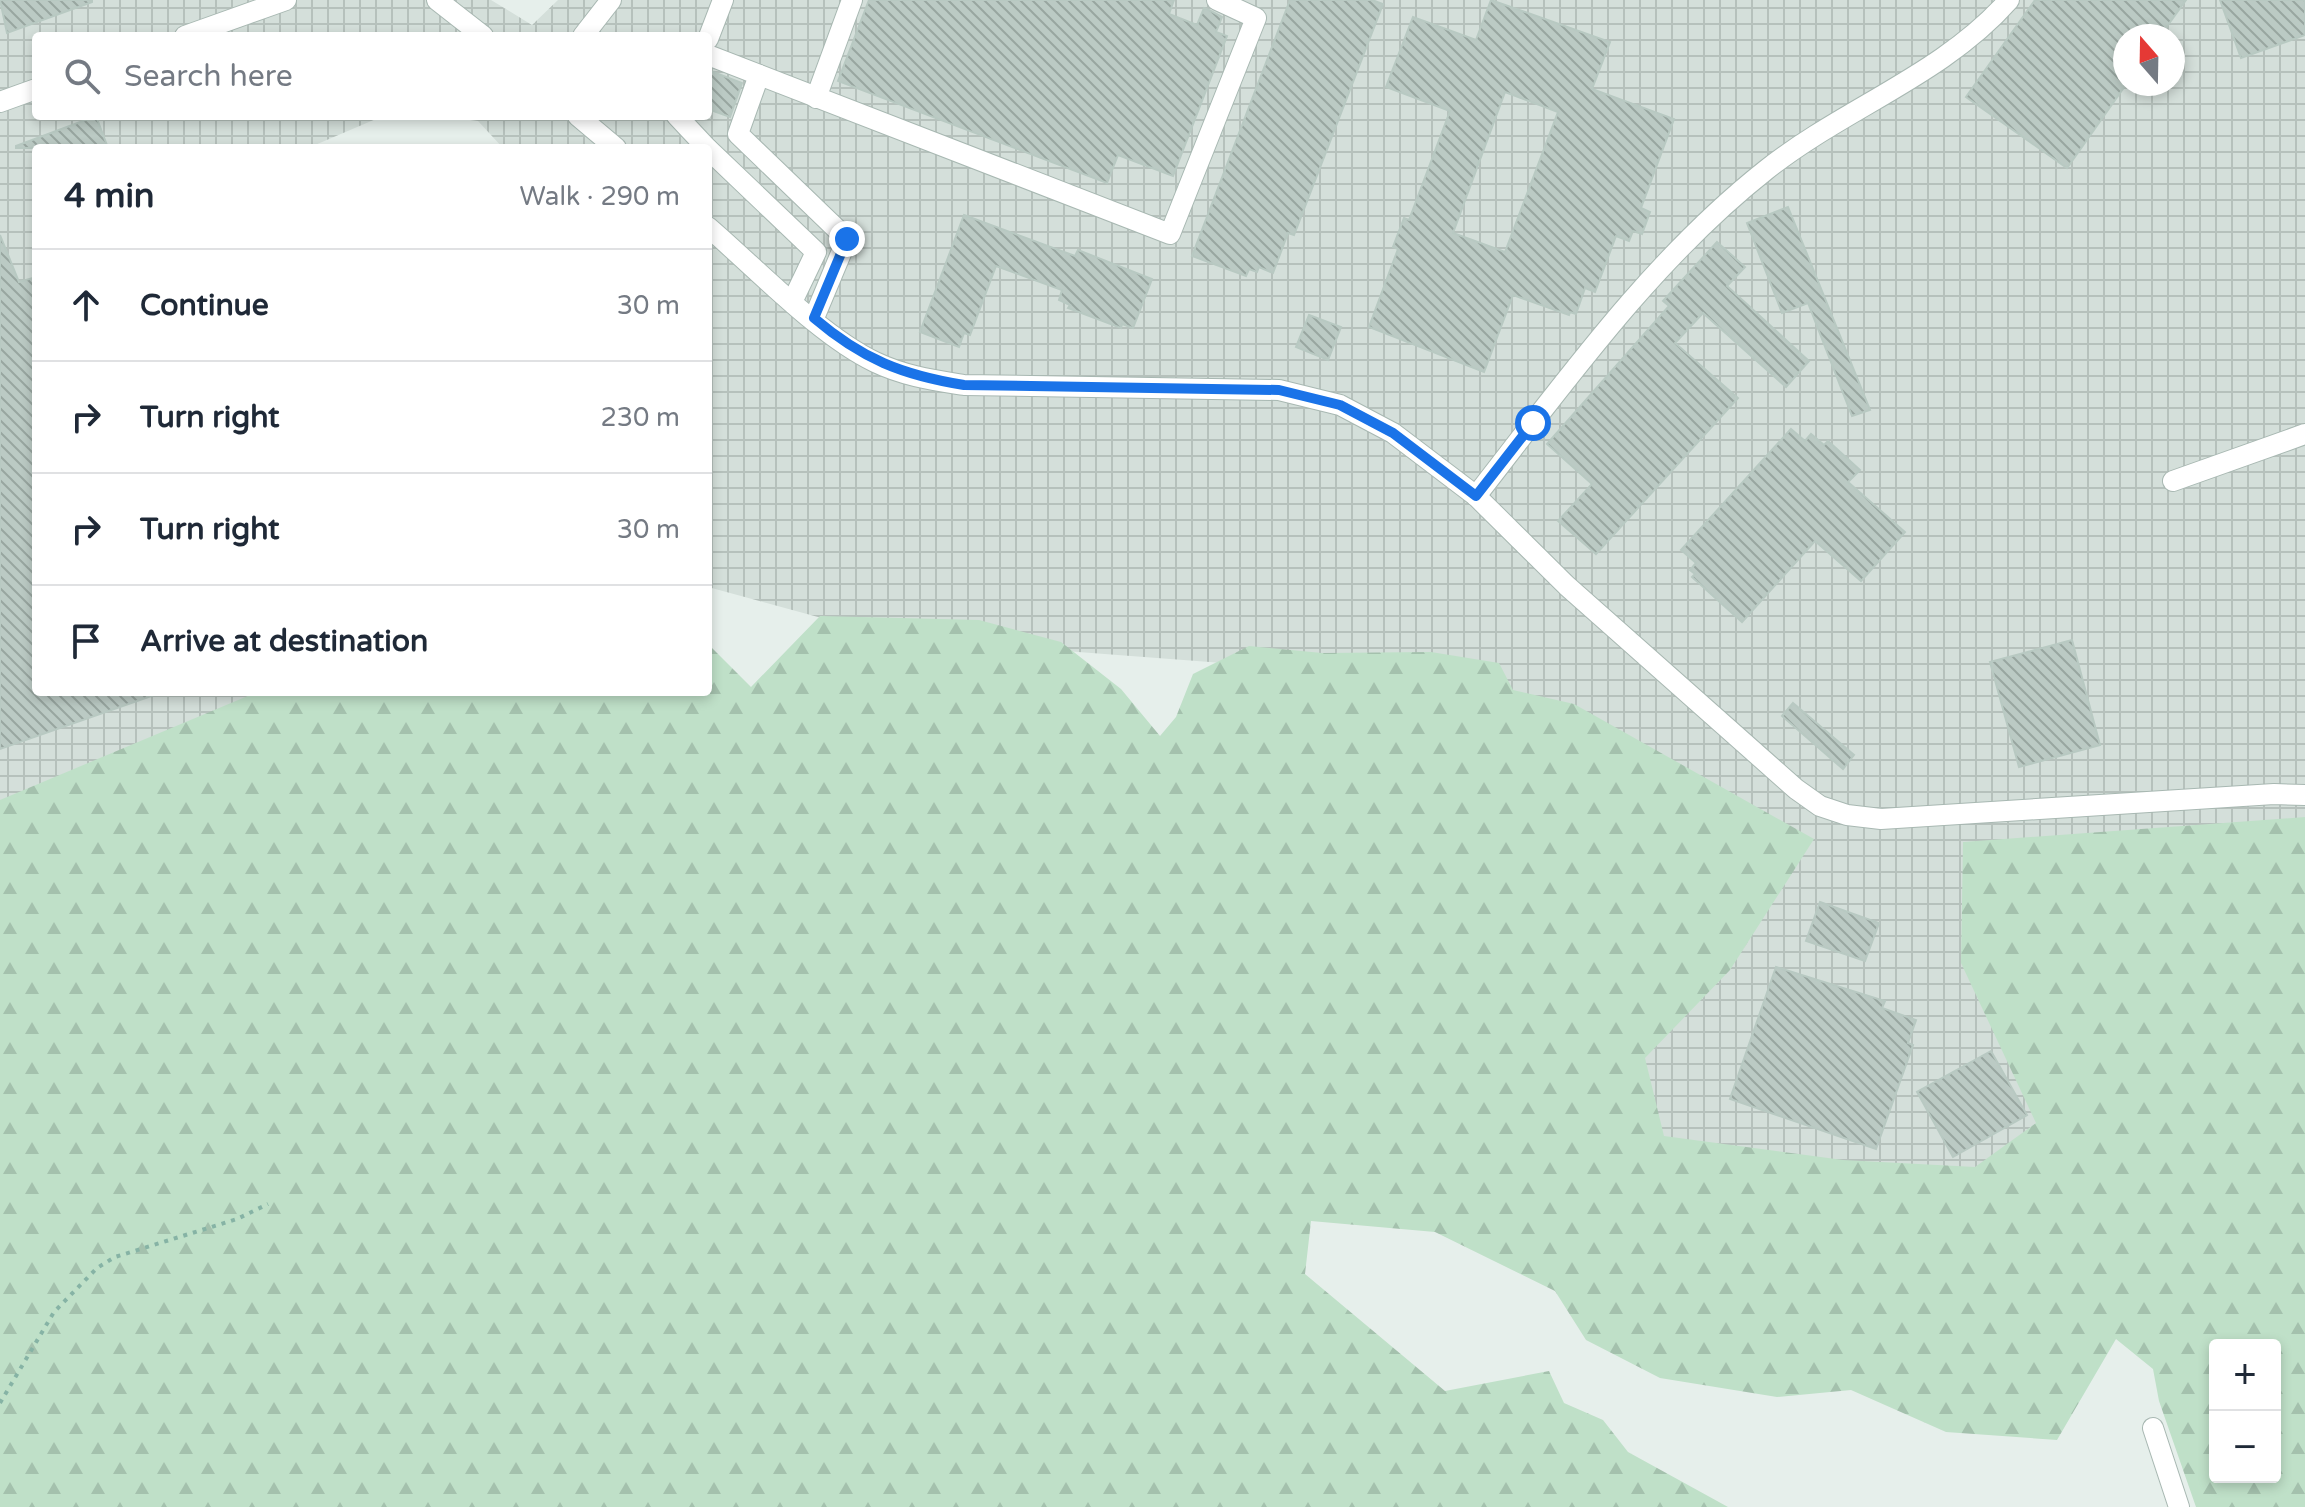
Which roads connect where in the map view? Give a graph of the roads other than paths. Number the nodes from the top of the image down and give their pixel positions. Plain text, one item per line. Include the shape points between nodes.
1 (286, 0) edge
2 (437, 0) edge
3 (611, 0) edge
4 (723, 0) edge
5 (852, 0) edge
6 (1217, 0) edge
7 (2009, 0) edge
8 (196, 32) edge
9 (478, 32) edge
10 (586, 32) edge
11 (711, 32) edge
12 (712, 57) edge
13 (759, 75) junction
14 (32, 90) edge
15 (816, 98) junction
16 (0, 102) edge
17 (583, 120) edge
18 (681, 120) edge
19 (611, 144) edge
20 (704, 144) edge
21 (712, 152) edge
22 (712, 230) edge
23 (793, 300) junction
24 (814, 318) junction
25 (2305, 434) edge
26 (2173, 481) dead end
27 (1476, 496) junction
28 (2305, 795) edge
29 (2153, 1428) dead end
30 (2179, 1507) edge

1 - 8 street
2 - 9 street
3 - 10 street
4 - 11 street
5 - 15 street
6 - 15 street via 1256,18 1170,234
7 - 27 street via 1953,53 1825,126 1723,205 1673,253
12 - 13 street
13 - 15 street
13 - 24 street via 738,134 847,239
14 - 16 street
17 - 19 street
18 - 20 street
21 - 23 street via 816,252
22 - 23 street
23 - 24 street
24 - 27 street via 874,361 964,385 1279,390 1340,405 1393,433
25 - 26 street
27 - 28 street via 1567,586 1820,806 1847,815 1912,818
29 - 30 street

